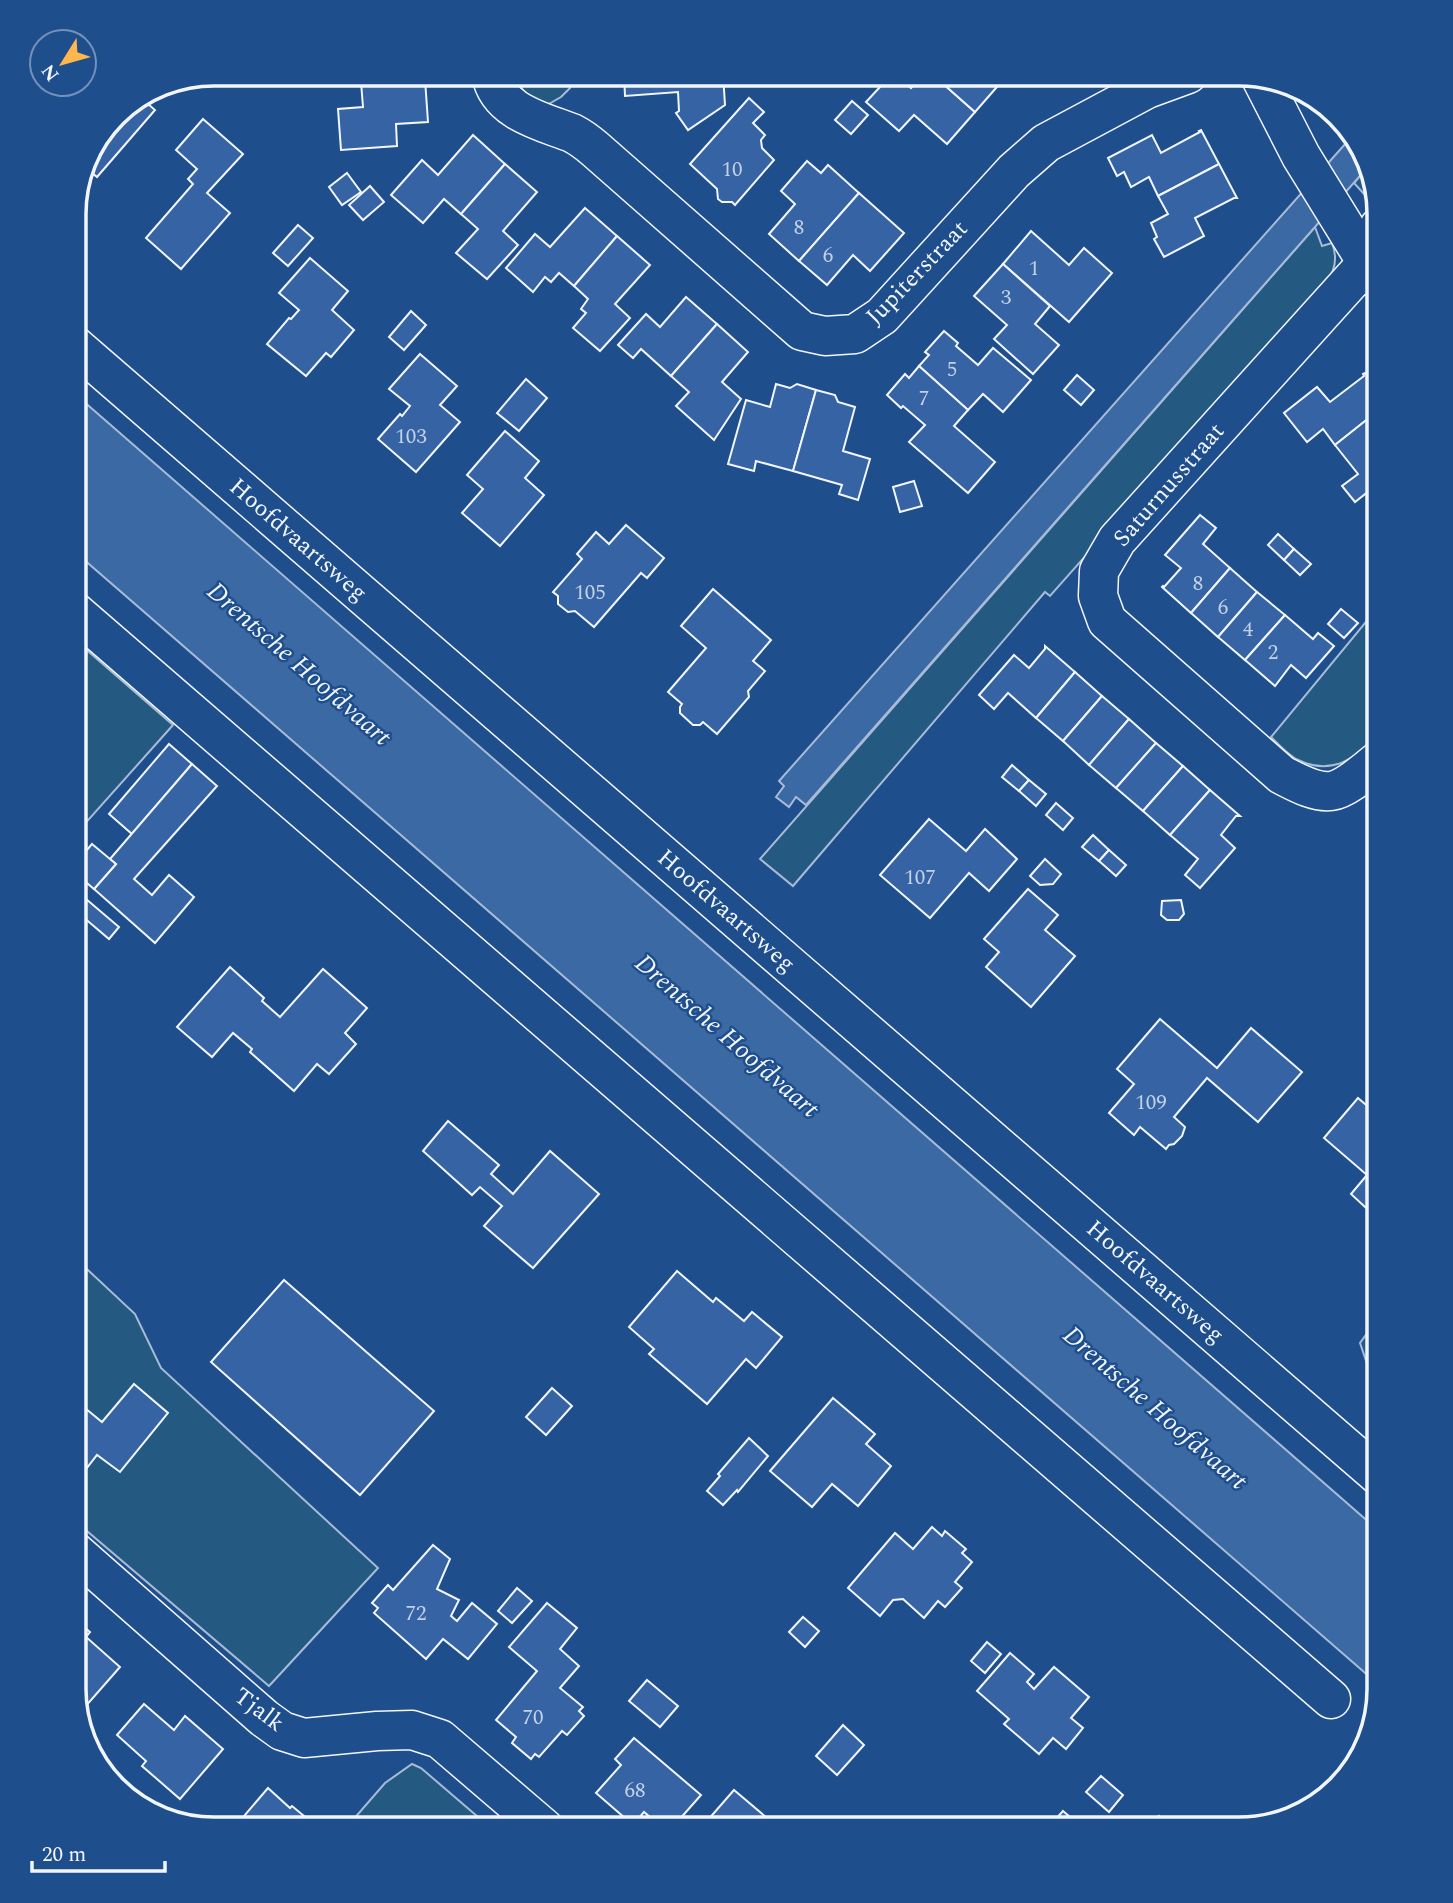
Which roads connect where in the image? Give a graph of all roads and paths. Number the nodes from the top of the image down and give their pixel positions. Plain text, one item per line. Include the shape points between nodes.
1 (496, 86) edge
2 (1155, 86) edge
3 (1267, 89) edge
4 (1367, 264) edge
5 (1367, 280) edge
6 (86, 355) edge
7 (86, 621) edge
8 (1367, 771) edge
9 (1367, 1465) edge
10 (86, 1562) edge
11 (1331, 1699) dead end
12 (531, 1817) edge

1 - 2 street, Jupiterstraat via 506,102 529,118 575,134 595,149 802,331 825,336 855,334 882,316 1004,181 1046,143
3 - 4 street
5 - 8 street, Saturnusstraat via 1118,540 1099,571 1098,596 1107,621 1282,775 1308,788 1332,791
6 - 9 street, Hoofdvaartsweg
7 - 11 street
10 - 12 street, Tjalk via 282,1731 304,1738 412,1730 440,1739

